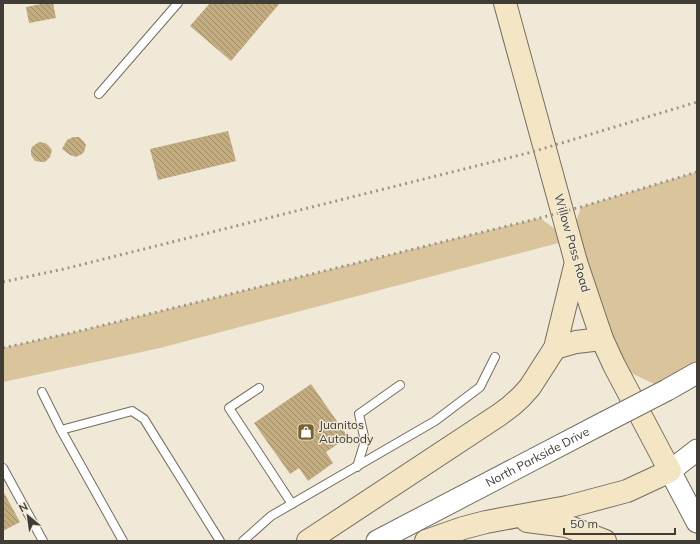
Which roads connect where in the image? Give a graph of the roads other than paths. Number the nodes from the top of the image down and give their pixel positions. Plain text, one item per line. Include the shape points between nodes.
1 (178, 3) edge
2 (505, 3) edge
3 (99, 94) dead end
4 (576, 262) junction
5 (602, 339) junction
6 (555, 348) junction
7 (495, 357) dead end
8 (697, 373) edge
9 (400, 385) dead end
10 (259, 388) dead end
11 (42, 392) dead end
12 (61, 430) junction
13 (697, 450) edge
14 (357, 467) junction
15 (3, 468) edge
16 (670, 471) junction
17 (292, 504) junction
18 (510, 518) junction
19 (697, 522) edge
20 (43, 541) edge
21 (123, 541) edge
22 (220, 541) edge
23 (243, 541) edge
24 (308, 541) edge
25 (377, 541) edge
26 (426, 541) edge
27 (605, 541) edge

1 - 3 lane
2 - 4 main road, Willow Pass Road
4 - 5 main road, Willow Pass Road
4 - 6 main road
5 - 6 main road
5 - 16 main road, Willow Pass Road
6 - 24 main road via 530,387 511,406
7 - 14 lane via 480,387 434,421
8 - 25 street, North Parkside Drive, bridge
9 - 14 lane via 359,414 365,441
10 - 17 lane via 229,408
11 - 12 lane
12 - 21 lane
12 - 22 lane via 132,411 144,419
13 - 16 street
14 - 17 lane
15 - 20 lane
16 - 18 main road via 627,491 568,507
16 - 19 street
17 - 23 lane via 271,516
18 - 26 main road via 463,528
18 - 27 main road via 567,526

